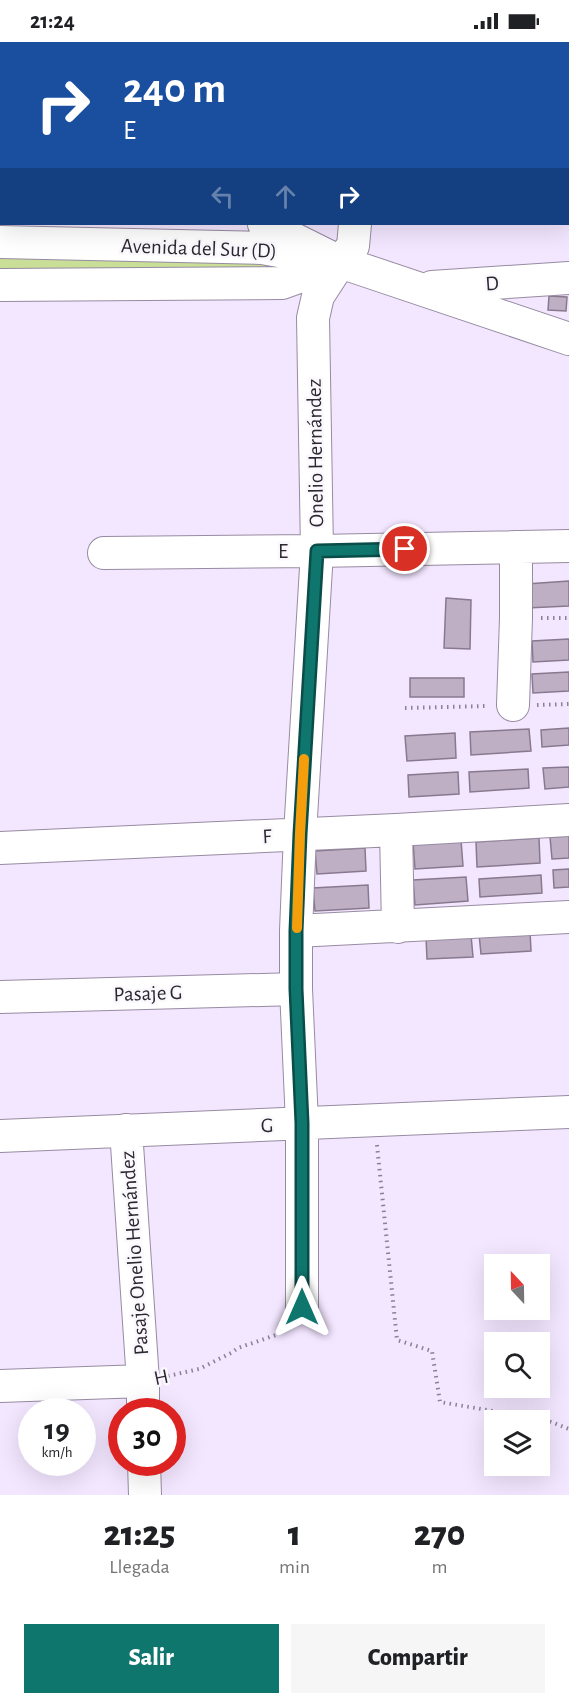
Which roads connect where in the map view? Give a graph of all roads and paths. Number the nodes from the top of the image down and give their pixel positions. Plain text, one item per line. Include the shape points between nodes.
1 (355, 225) edge
2 (263, 232) edge
3 (0, 242) edge
4 (340, 262) junction
5 (569, 278) edge
6 (282, 283) junction
7 (0, 285) edge
8 (415, 288) junction
9 (313, 318) junction
10 (569, 339) edge
11 (569, 546) edge
12 (516, 547) junction
13 (317, 551) junction
14 (104, 553) dead end
15 (513, 705) dead end
16 (569, 820) edge
17 (396, 830) junction
18 (300, 834) junction
19 (0, 848) edge
20 (569, 917) edge
21 (398, 927) junction
22 (296, 931) junction
23 (296, 989) junction
24 (0, 997) edge
25 (569, 1112) edge
26 (375, 1121) junction
27 (302, 1123) junction
28 (126, 1130) junction
29 (0, 1136) edge
30 (302, 1307) joint
31 (0, 1386) edge
32 (143, 1396) edge
33 (569, 1429) edge
34 (144, 1476) edge
35 (145, 1495) edge

1 - 4 street, Onelio Hernández via 353,246
2 - 3 street, Avenida del Sur (D)
2 - 4 street, Avenida del Sur (D)
4 - 6 street, Avenida del Sur (D)
4 - 8 street
4 - 9 street, Onelio Hernández via 318,296
5 - 8 street, D
6 - 7 street, Avenida del Sur (D)
6 - 9 street, Onelio Hernández via 300,291
8 - 10 street
9 - 13 street, Onelio Hernández
11 - 12 street, E
12 - 13 street, E
12 - 15 street
13 - 14 street, E
13 - 18 street, Onelio Hernández
16 - 17 street, F
17 - 18 street, F
17 - 21 street
18 - 19 street, F
18 - 22 street, Onelio Hernández
20 - 21 street
21 - 22 street
22 - 23 street, Onelio Hernández
23 - 24 street, Pasaje G
23 - 27 street, Onelio Hernández
25 - 26 street, G
26 - 27 street, G
26 - 33 path via 397,1340 432,1351 440,1402 546,1420
27 - 28 street, G
27 - 30 street, Onelio Hernández
28 - 29 street, G
28 - 32 street, Pasaje Onelio Hernández
30 - 32 path, H via 276,1335 238,1348
31 - 32 street, H
34 - 35 street

